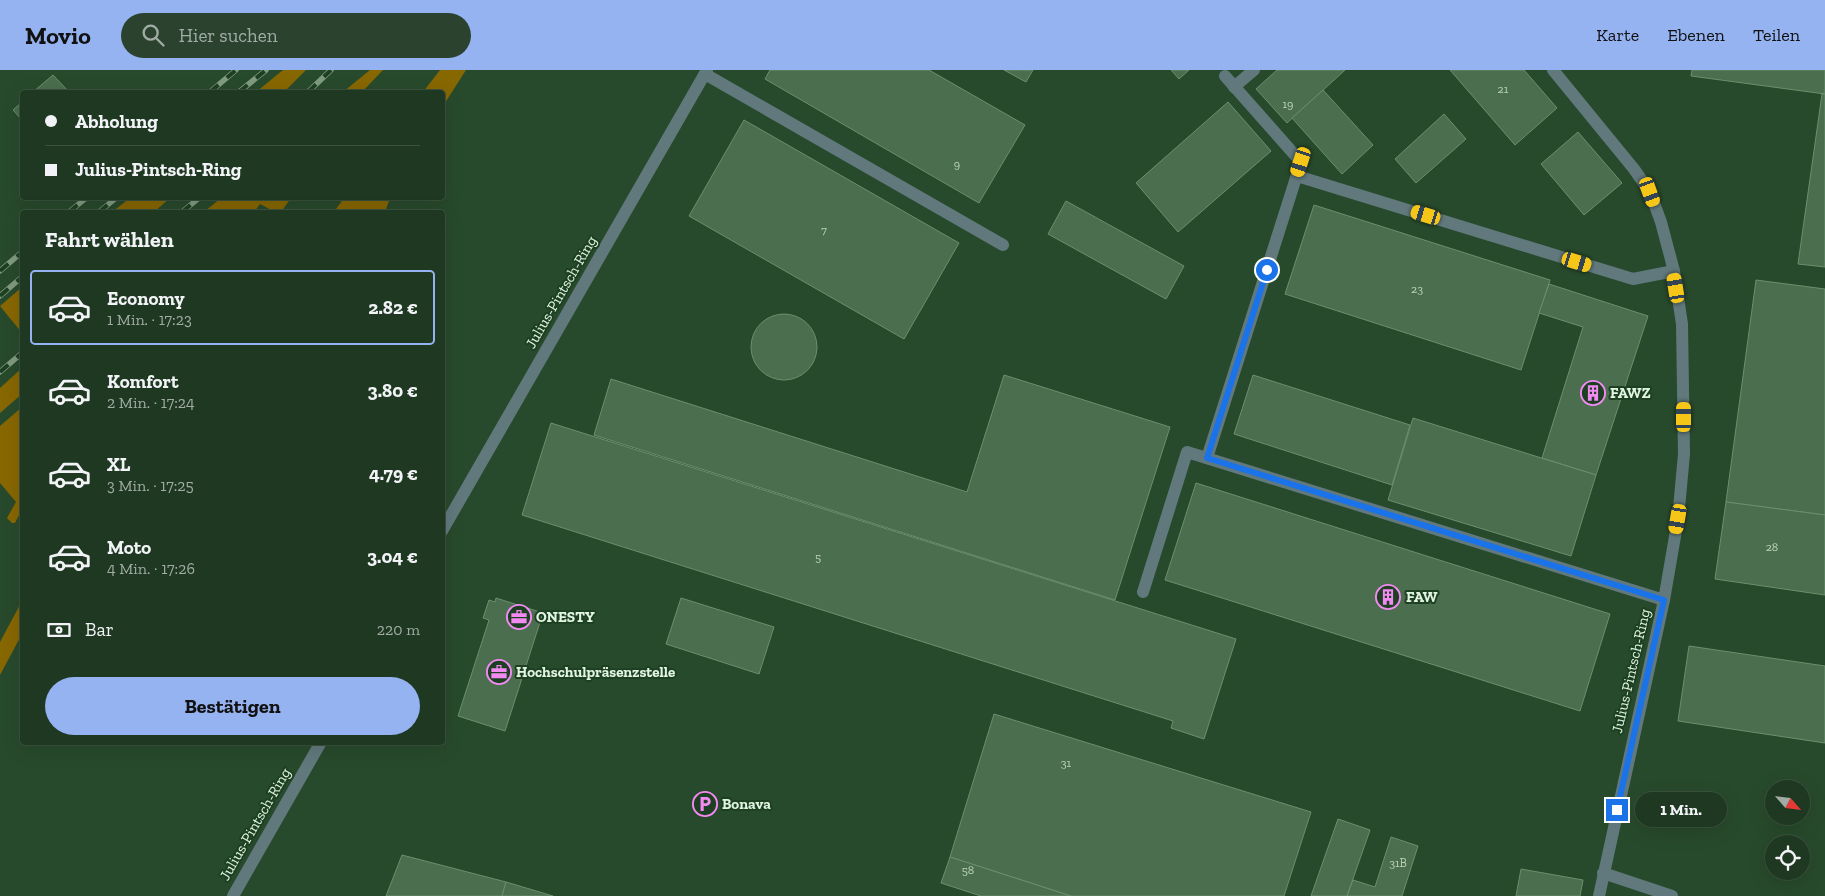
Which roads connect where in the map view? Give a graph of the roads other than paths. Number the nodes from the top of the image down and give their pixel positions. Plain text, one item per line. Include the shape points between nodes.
1 (1254, 70) edge
2 (1553, 70) edge
3 (706, 72) edge
4 (1225, 76) dead end
5 (1234, 87) junction
6 (1296, 176) junction
7 (1003, 245) dead end
8 (1674, 271) junction
9 (1207, 458) junction
10 (445, 525) edge
11 (1143, 592) dead end
12 (1664, 600) junction
13 (319, 745) edge
14 (1603, 873) junction
15 (233, 896) edge
16 (1599, 896) edge
17 (1672, 896) edge

1 - 5 street
2 - 8 street, Julius-Pintsch-Ring via 1650,192
3 - 7 street
3 - 10 street, Julius-Pintsch-Ring
4 - 5 street
5 - 6 street via 1301,162
6 - 8 street via 1633,279
6 - 9 street
8 - 12 street, Julius-Pintsch-Ring via 1682,324 1684,454 1678,519
9 - 11 street via 1187,452
9 - 12 street
12 - 14 street, Julius-Pintsch-Ring
13 - 15 street, Julius-Pintsch-Ring
14 - 16 street, Julius-Pintsch-Ring
14 - 17 street

